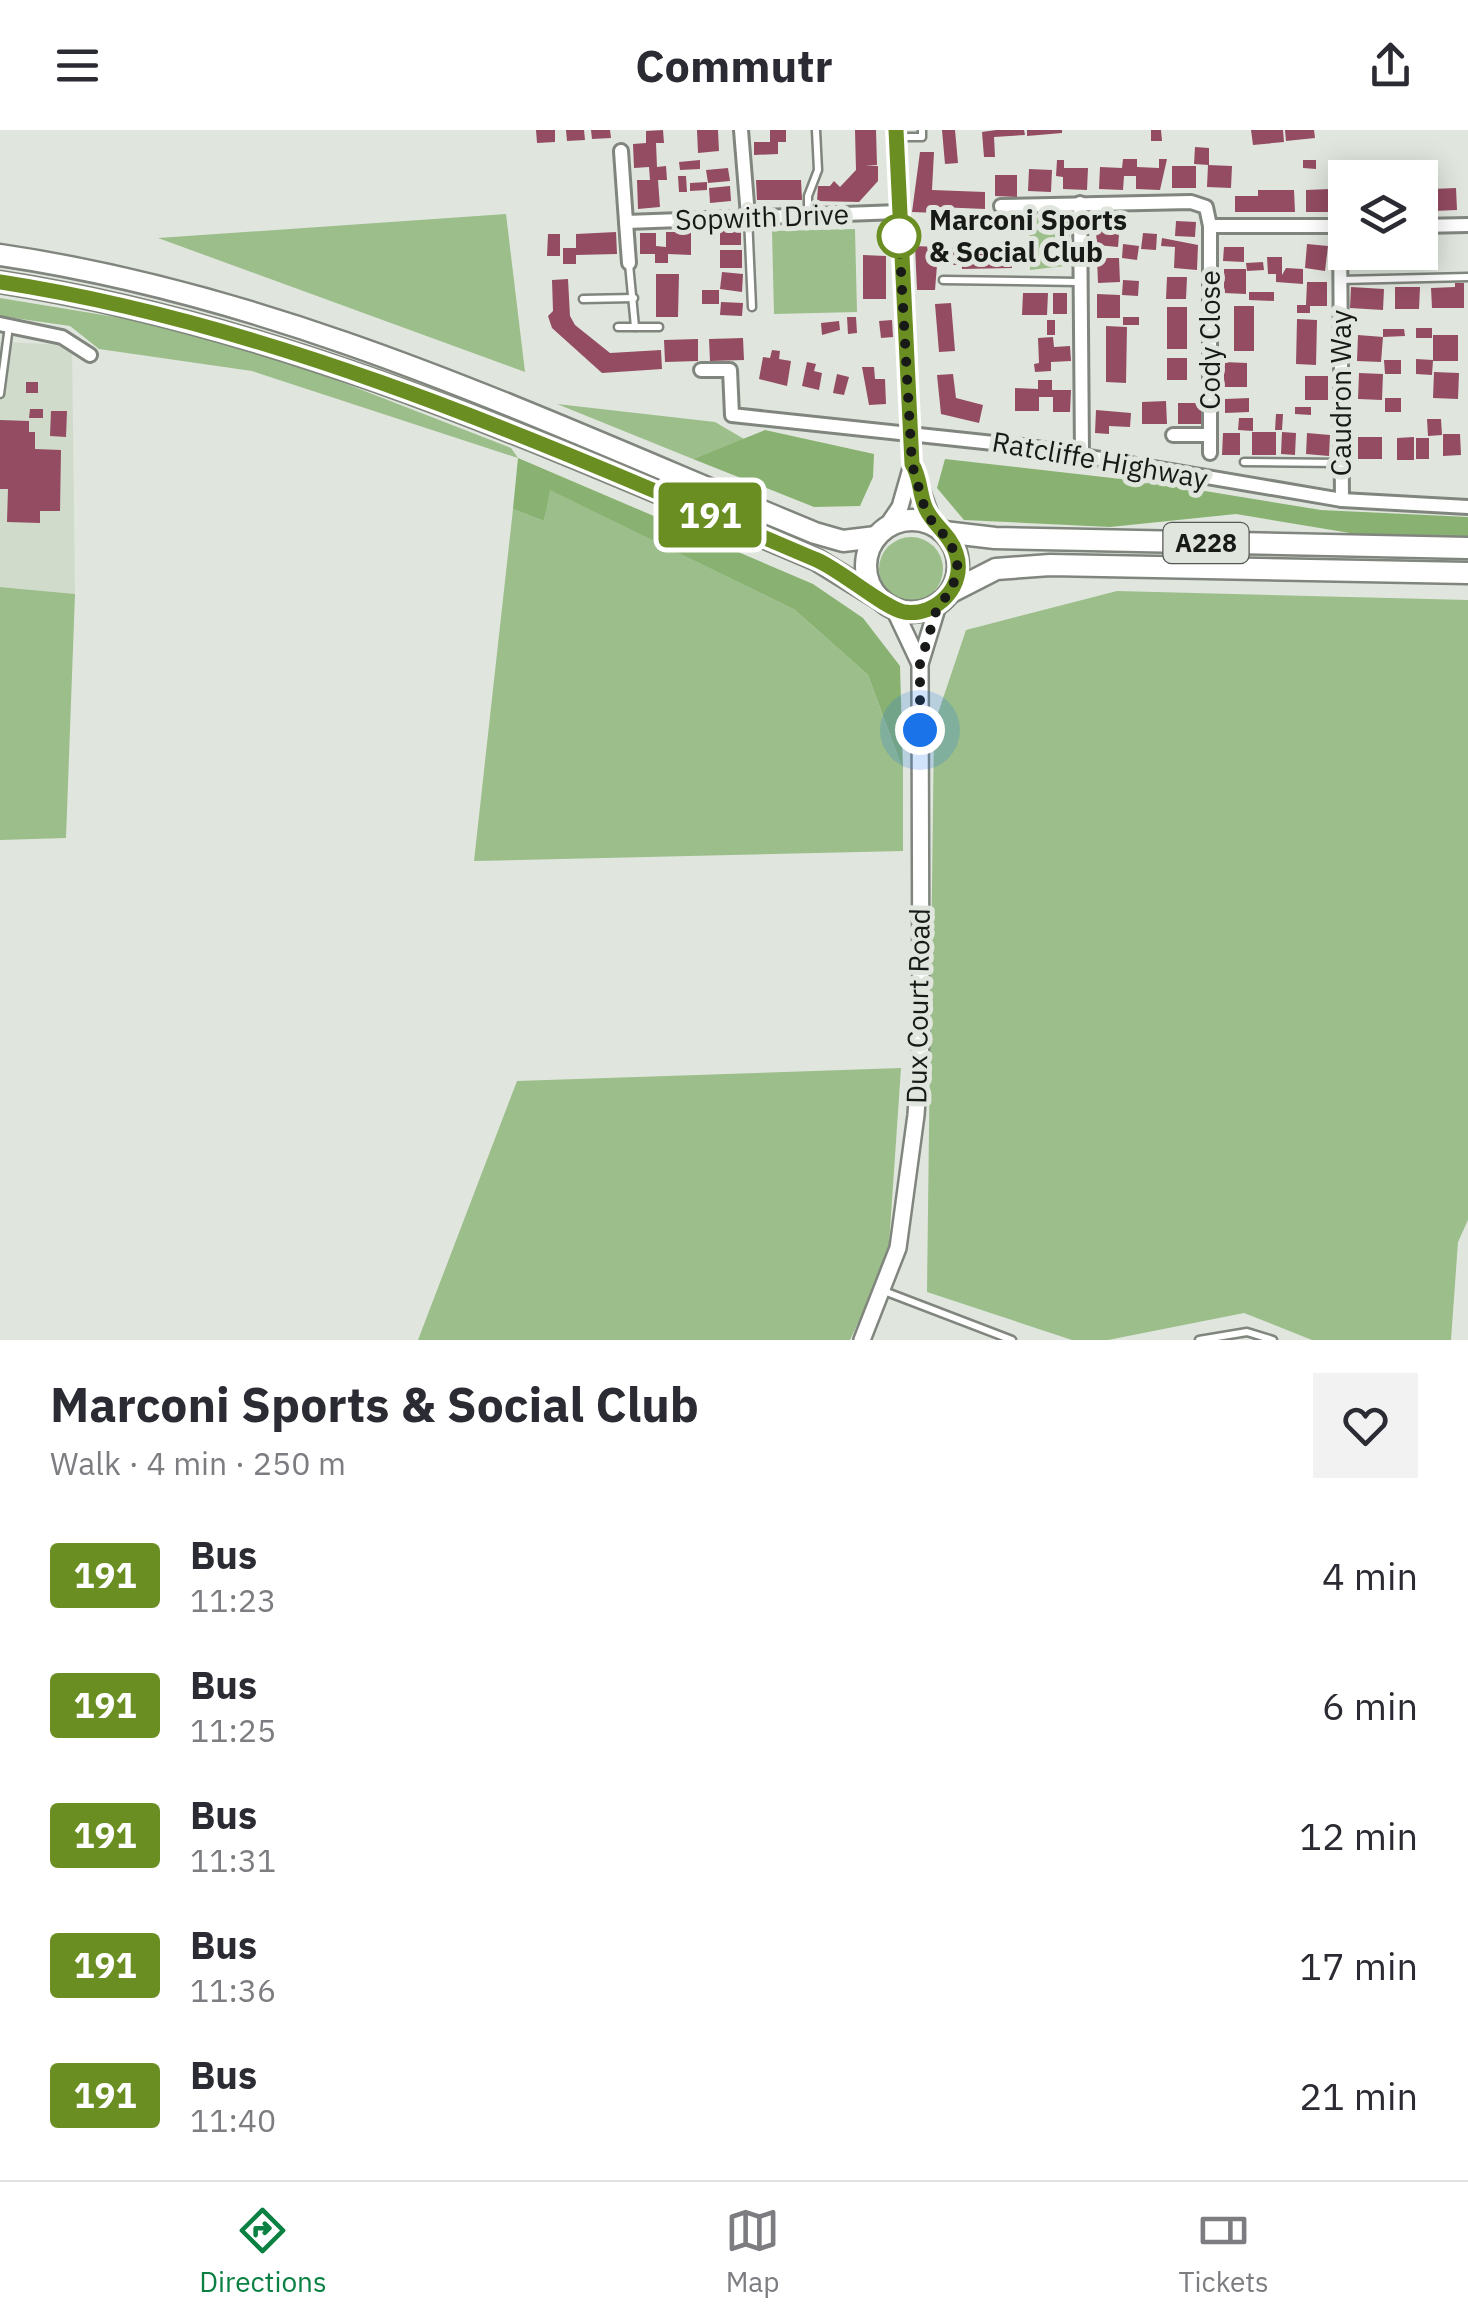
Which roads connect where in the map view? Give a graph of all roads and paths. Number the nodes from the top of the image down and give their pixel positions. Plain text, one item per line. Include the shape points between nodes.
1 (741, 130) edge
2 (816, 130) edge
3 (922, 130) edge
4 (896, 134) edge
5 (620, 151) dead end
6 (1080, 203) junction
7 (1001, 206) dead end
8 (898, 212) junction
9 (808, 215) junction
10 (748, 216) junction
11 (626, 222) junction
12 (1210, 226) junction
13 (1328, 226) edge
14 (1438, 226) edge
15 (1468, 226) edge
16 (0, 254) edge
17 (629, 263) joint
18 (1340, 270) edge
19 (1468, 276) edge
20 (943, 280) dead end
21 (1340, 280) junction
22 (0, 282) edge
23 (1079, 282) junction
24 (634, 298) junction
25 (583, 299) dead end
26 (752, 307) dead end
27 (4, 325) edge
28 (659, 326) dead end
29 (635, 327) junction
30 (618, 328) dead end
31 (90, 355) dead end
32 (701, 370) dead end
33 (3, 375) edge
34 (0, 394) edge
35 (912, 435) junction
36 (1173, 435) dead end
37 (1210, 435) junction
38 (1210, 453) dead end
39 (1082, 456) junction
40 (1244, 462) dead end
41 (1342, 463) junction
42 (912, 464) junction
43 (1342, 500) junction
44 (1468, 507) edge
45 (939, 529) junction
46 (880, 533) junction
47 (1468, 548) edge
48 (1468, 573) edge
49 (944, 598) junction
50 (888, 604) junction
51 (920, 664) junction
52 (883, 1291) junction
53 (862, 1340) edge
54 (1012, 1340) edge
55 (1199, 1340) edge
56 (1273, 1340) edge

1 - 10 street
2 - 9 lane via 818,170
3 - 4 lane via 922,137
4 - 8 street
5 - 11 street
6 - 7 street
6 - 12 street via 1192,202 1206,207
6 - 23 street
8 - 9 street, Sopwith Drive
8 - 35 street
9 - 10 street, Sopwith Drive
10 - 11 street, Sopwith Drive
10 - 26 lane
11 - 17 street
12 - 13 street
12 - 37 street, Cody Close
14 - 15 street
16 - 46 main road via 268,315 463,383 815,533 844,541
17 - 24 lane
18 - 21 street, Caudron Way
19 - 21 lane
20 - 23 lane
21 - 41 street, Caudron Way
22 - 50 main road via 167,316 376,380 817,560
23 - 39 street
24 - 25 lane
24 - 29 lane
27 - 31 street via 62,337
27 - 33 lane
28 - 29 lane
29 - 30 lane
32 - 35 street, Ratcliffe Highway via 730,370 732,415
33 - 34 lane
35 - 39 street, Ratcliffe Highway
35 - 42 street
36 - 37 street
37 - 38 street, Cody Close
39 - 43 street, Ratcliffe Highway
40 - 41 lane
41 - 43 street, Caudron Way
42 - 45 street
42 - 46 street via 901,504
43 - 44 street, Ratcliffe Highway
45 - 46 main road via 912,520
45 - 47 main road, A228 via 994,538
45 - 49 main road via 958,568
46 - 50 main road via 866,565 868,579
48 - 49 main road, A228 via 1050,565 996,569
49 - 50 main road via 921,612
49 - 51 street, Dux Court Road
50 - 51 street, Dux Court Road
51 - 52 street, Dux Court Road via 921,1041 906,1206
52 - 53 street, Dux Court Road
52 - 54 lane
55 - 56 lane via 1248,1332

